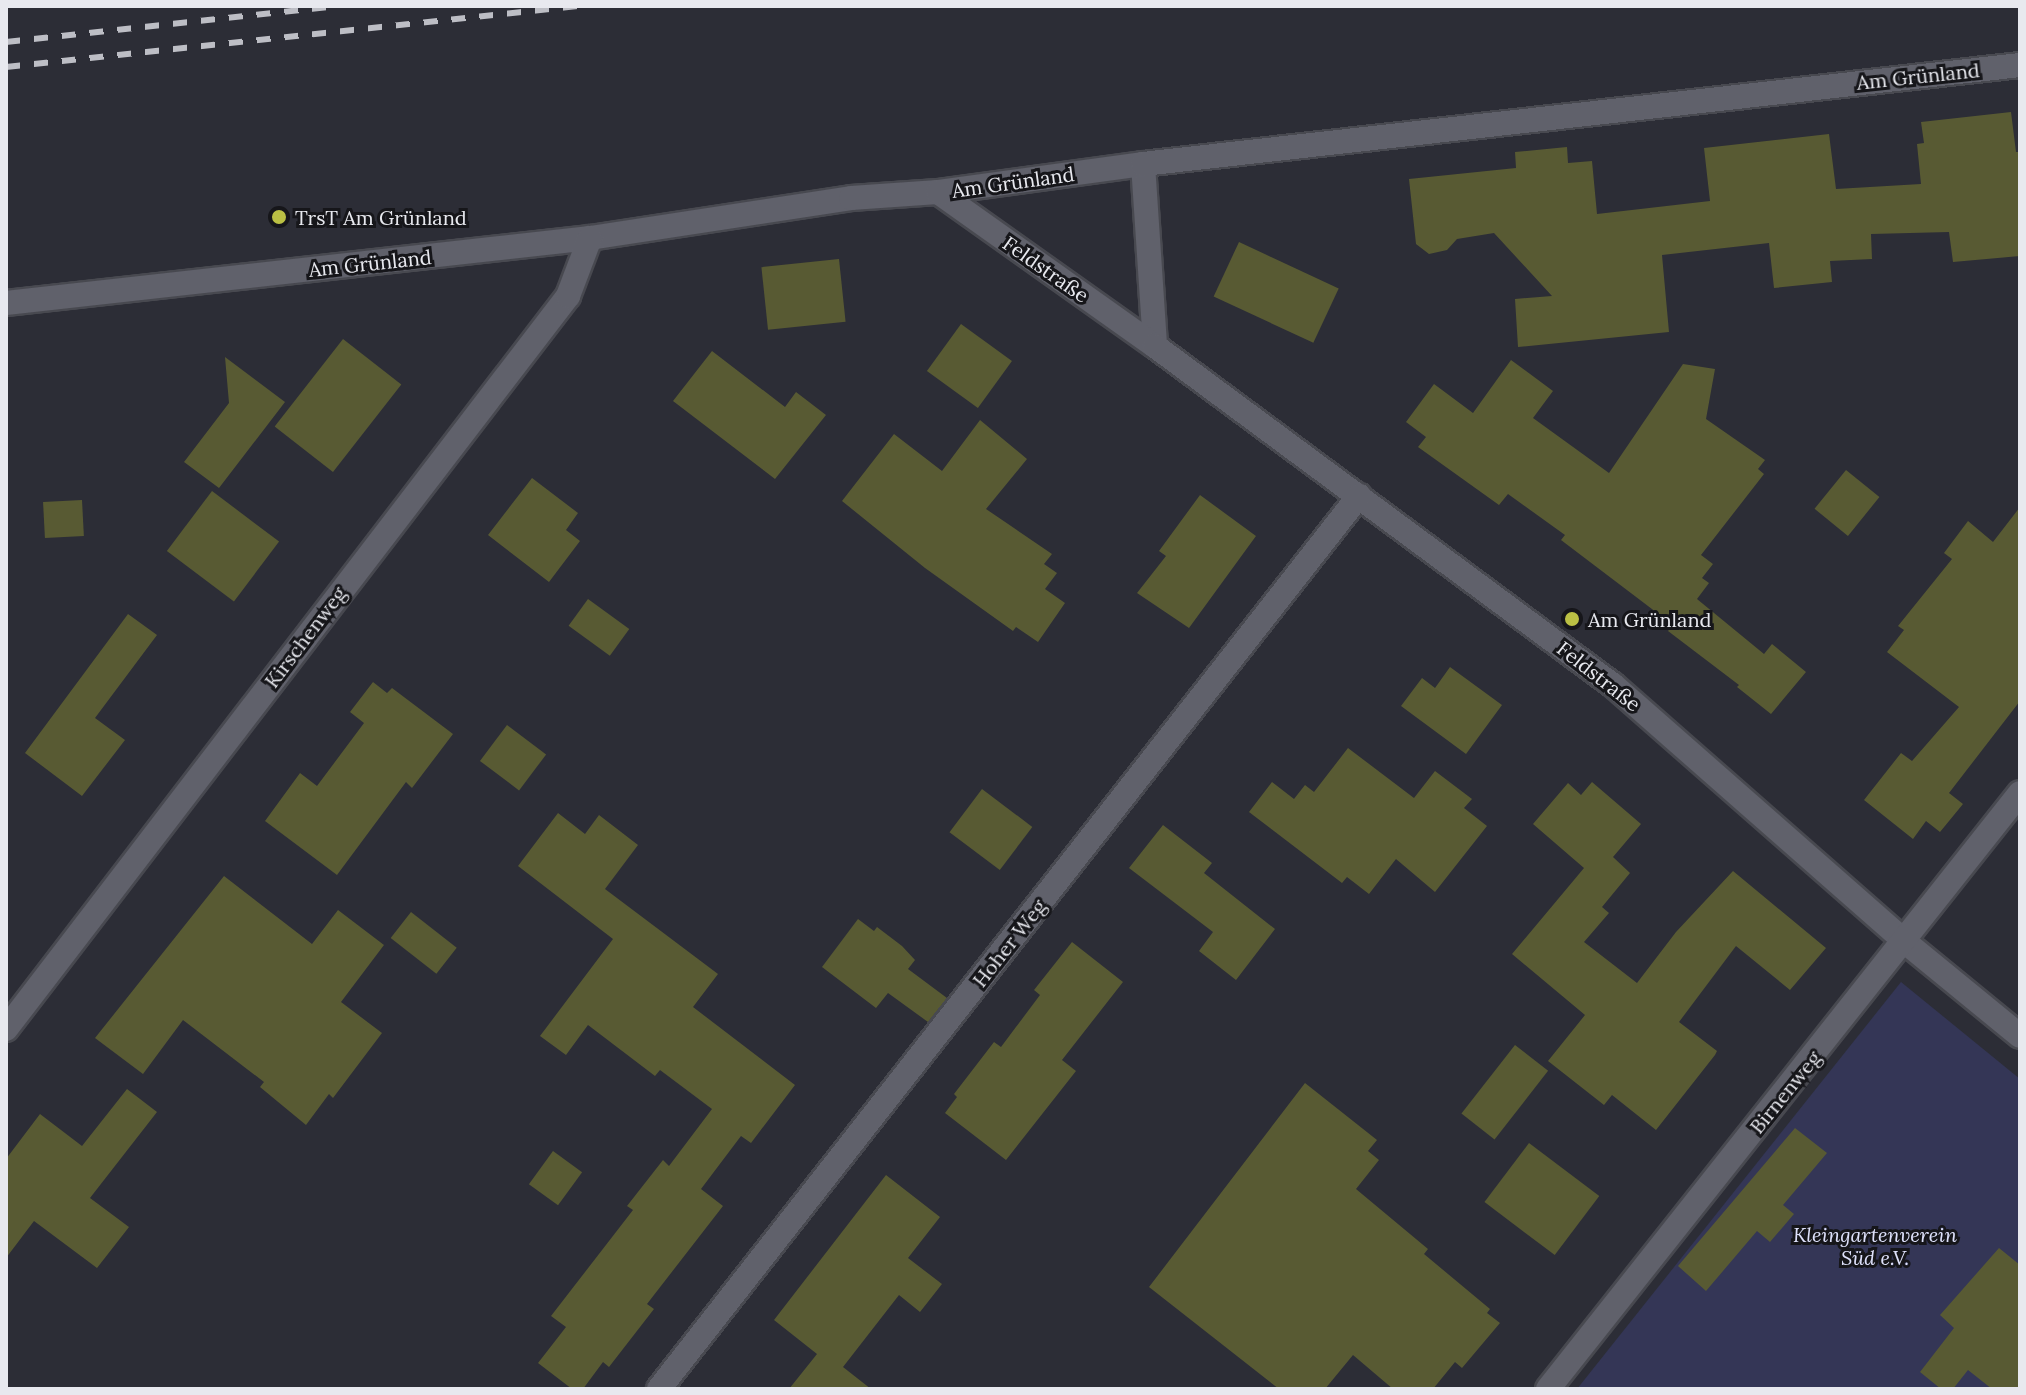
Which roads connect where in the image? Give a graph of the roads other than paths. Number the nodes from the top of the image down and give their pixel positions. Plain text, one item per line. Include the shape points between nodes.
1 (2020, 65) edge
2 (1143, 164) junction
3 (938, 192) junction
4 (590, 238) junction
5 (6, 303) edge
6 (1155, 346) junction
7 (1359, 496) junction
8 (2020, 793) edge
9 (1904, 941) junction
10 (6, 1029) edge
11 (2020, 1036) edge
12 (659, 1389) edge
13 (1548, 1389) edge

1 - 2 street, Am Grünland
2 - 3 street, Am Grünland
2 - 6 street
3 - 4 street, Am Grünland via 851,198
3 - 6 street, Feldstraße
4 - 5 street, Am Grünland
4 - 10 street, Kirschenweg via 568,296
6 - 7 street, Feldstraße
7 - 9 street, Feldstraße via 1613,685
7 - 12 street, Hoher Weg
8 - 9 street, Birnenweg
9 - 11 street, Feldstraße
9 - 13 street, Birnenweg

